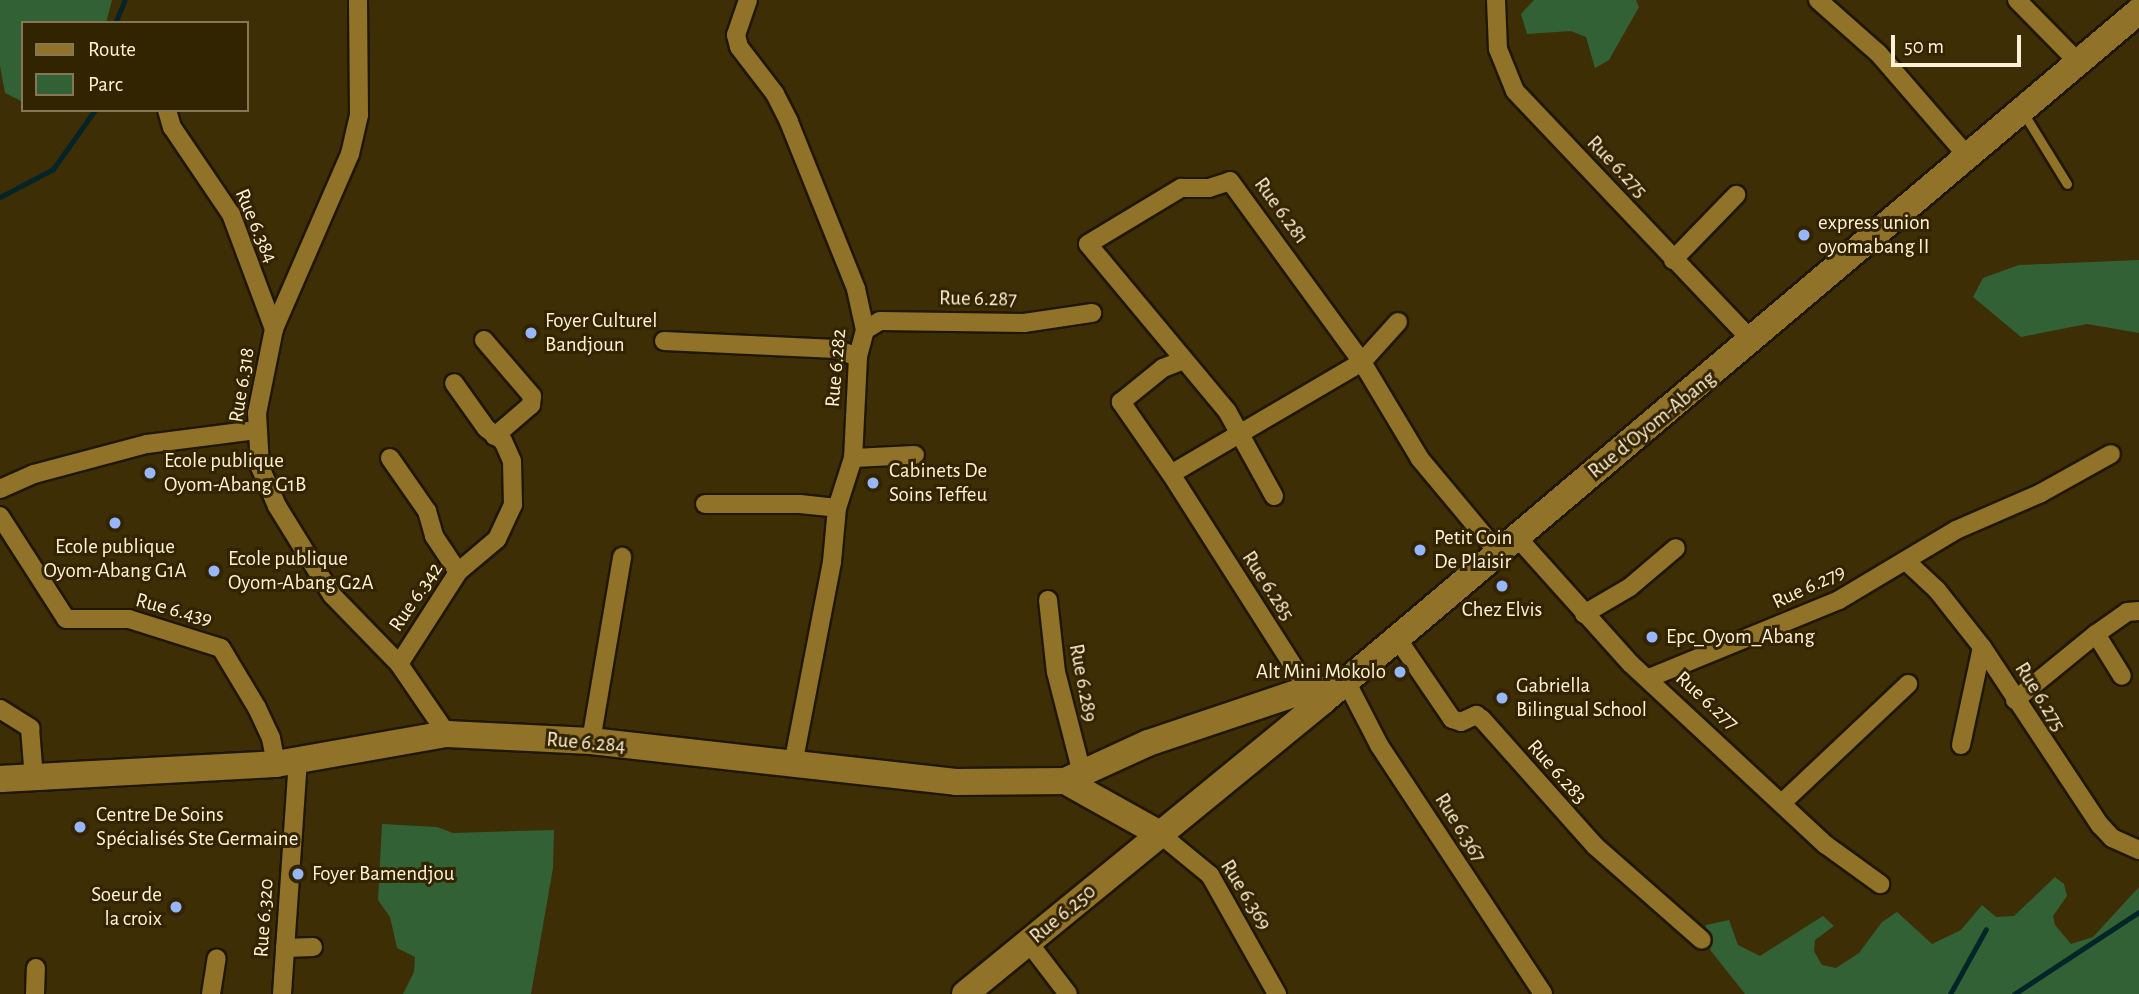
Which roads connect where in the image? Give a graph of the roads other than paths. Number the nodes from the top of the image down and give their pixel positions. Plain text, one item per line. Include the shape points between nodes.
1 (358, 0) edge
2 (748, 0) edge
3 (1496, 0) edge
4 (1818, 0) edge
5 (2017, 0) edge
6 (2139, 11) edge
7 (2079, 63) junction
8 (2022, 111) junction
9 (168, 112) edge
10 (1969, 158) junction
11 (2067, 184) dead end
12 (1736, 195) dead end
13 (1674, 260) junction
14 (1092, 313) dead end
15 (1398, 322) dead end
16 (274, 329) junction
17 (864, 330) junction
18 (484, 340) dead end
19 (664, 341) dead end
20 (1752, 342) junction
21 (858, 357) junction
22 (1184, 360) junction
23 (1362, 362) junction
24 (454, 383) dead end
25 (256, 430) junction
26 (1241, 431) junction
27 (495, 436) junction
28 (2111, 454) dead end
29 (915, 455) dead end
30 (390, 458) dead end
31 (853, 458) junction
32 (1171, 474) junction
33 (0, 489) edge
34 (1274, 496) dead end
35 (705, 504) dead end
36 (837, 508) junction
37 (0, 516) edge
38 (1506, 544) junction
39 (1676, 548) dead end
40 (622, 558) dead end
41 (1907, 562) junction
42 (458, 572) junction
43 (1048, 600) dead end
44 (2139, 611) edge
45 (1584, 614) junction
46 (2096, 634) junction
47 (1397, 638) junction
48 (1982, 647) junction
49 (399, 664) junction
50 (2122, 676) dead end
51 (1649, 678) junction
52 (1346, 681) junction
53 (1908, 684) dead end
54 (1308, 689) junction
55 (2015, 700) junction
56 (0, 709) edge
57 (447, 734) junction
58 (591, 741) junction
59 (1961, 745) dead end
60 (287, 763) junction
61 (793, 765) junction
62 (1073, 777) junction
63 (0, 779) edge
64 (34, 779) junction
65 (1783, 803) junction
66 (1160, 834) junction
67 (2139, 850) edge
68 (1881, 884) dead end
69 (1702, 940) dead end
70 (1029, 943) junction
71 (313, 947) dead end
72 (285, 948) junction
73 (217, 958) dead end
74 (36, 968) dead end
75 (35, 994) edge
76 (211, 994) edge
77 (282, 994) edge
78 (965, 994) edge
79 (1068, 994) edge
80 (1277, 994) edge
81 (1543, 994) edge

1 - 16 street, Rue 6.318 via 359,115 350,154
2 - 17 street, Rue 6.282 via 737,26 739,47 775,94 789,122 856,289
3 - 13 street, Rue 6.275 via 1498,49 1515,91
4 - 10 street via 1878,53
5 - 7 street
6 - 7 main road, Rue d'Oyom-Abang
7 - 8 main road, Rue d'Oyom-Abang
8 - 10 main road, Rue d'Oyom-Abang
8 - 11 lane
9 - 16 street, Rue 6.384 via 172,127 231,214
10 - 20 main road, Rue d'Oyom-Abang
12 - 13 street
13 - 20 street, Rue 6.275
14 - 17 street, Rue 6.287 via 1024,323 880,321
15 - 23 street
16 - 25 street, Rue 6.318
17 - 21 street, Rue 6.282
18 - 27 street via 532,396 531,405
19 - 21 street via 836,349
20 - 38 main road, Rue d'Oyom-Abang
21 - 31 street, Rue 6.282
22 - 23 street, Rue 6.281 via 1088,244 1181,188 1209,188 1230,181
22 - 26 street, Rue 6.281
22 - 32 street, Rue 6.285 via 1163,368 1121,402
23 - 26 street
23 - 38 street, Rue 6.281 via 1420,459
24 - 27 street, Rue 6.342
25 - 33 street via 147,444 34,474
25 - 49 street, Rue 6.318 via 260,467 276,506 314,569 332,595
26 - 32 street
26 - 34 street, Rue 6.281 via 1249,457
27 - 42 street, Rue 6.342 via 503,441 512,461 513,505 497,539
28 - 41 street, Rue 6.279 via 2041,493 1956,530
29 - 31 street
30 - 42 street via 427,511 434,536
31 - 36 street, Rue 6.282
32 - 54 street, Rue 6.285
35 - 36 street via 800,503
36 - 61 street, Rue 6.282
37 - 60 street, Rue 6.439 via 66,619 129,620 221,648
38 - 45 street, Rue 6.277
38 - 47 main road, Rue d'Oyom-Abang
39 - 45 street via 1630,587
40 - 58 street
41 - 48 street, Rue 6.275 via 1937,590
41 - 51 street, Rue 6.279 via 1839,600
42 - 49 street, Rue 6.342
43 - 62 street, Rue 6.289
44 - 46 street via 2127,612
45 - 51 street, Rue 6.277
46 - 50 street
46 - 55 street
47 - 52 main road, Rue d'Oyom-Abang
47 - 69 street, Rue 6.283 via 1452,719 1461,722 1476,715 1482,719 1578,830
48 - 55 street, Rue 6.275
48 - 59 street
49 - 57 street, Rue 6.318
51 - 65 street, Rue 6.277
52 - 54 street
52 - 66 main road, Rue d'Oyom-Abang
52 - 81 street, Rue 6.367 via 1379,745
53 - 65 street
54 - 62 main road via 1148,743
55 - 67 street, Rue 6.275 via 2100,825 2112,838
56 - 64 street via 30,728
57 - 58 main road, Rue 6.284
57 - 60 main road, Rue 6.284
58 - 61 main road, Rue 6.284
60 - 64 main road, Rue 6.284
60 - 72 street, Rue 6.320
61 - 62 main road, Rue 6.284 via 956,782
62 - 66 main road, Rue 6.284
63 - 64 main road, Rue 6.284
65 - 68 street, Rue 6.277 via 1826,845
66 - 70 main road, Rue 6.250
66 - 80 street, Rue 6.369 via 1210,875
70 - 78 main road, Rue 6.250
70 - 79 street
71 - 72 street
72 - 77 street, Rue 6.320
73 - 76 street
74 - 75 street

